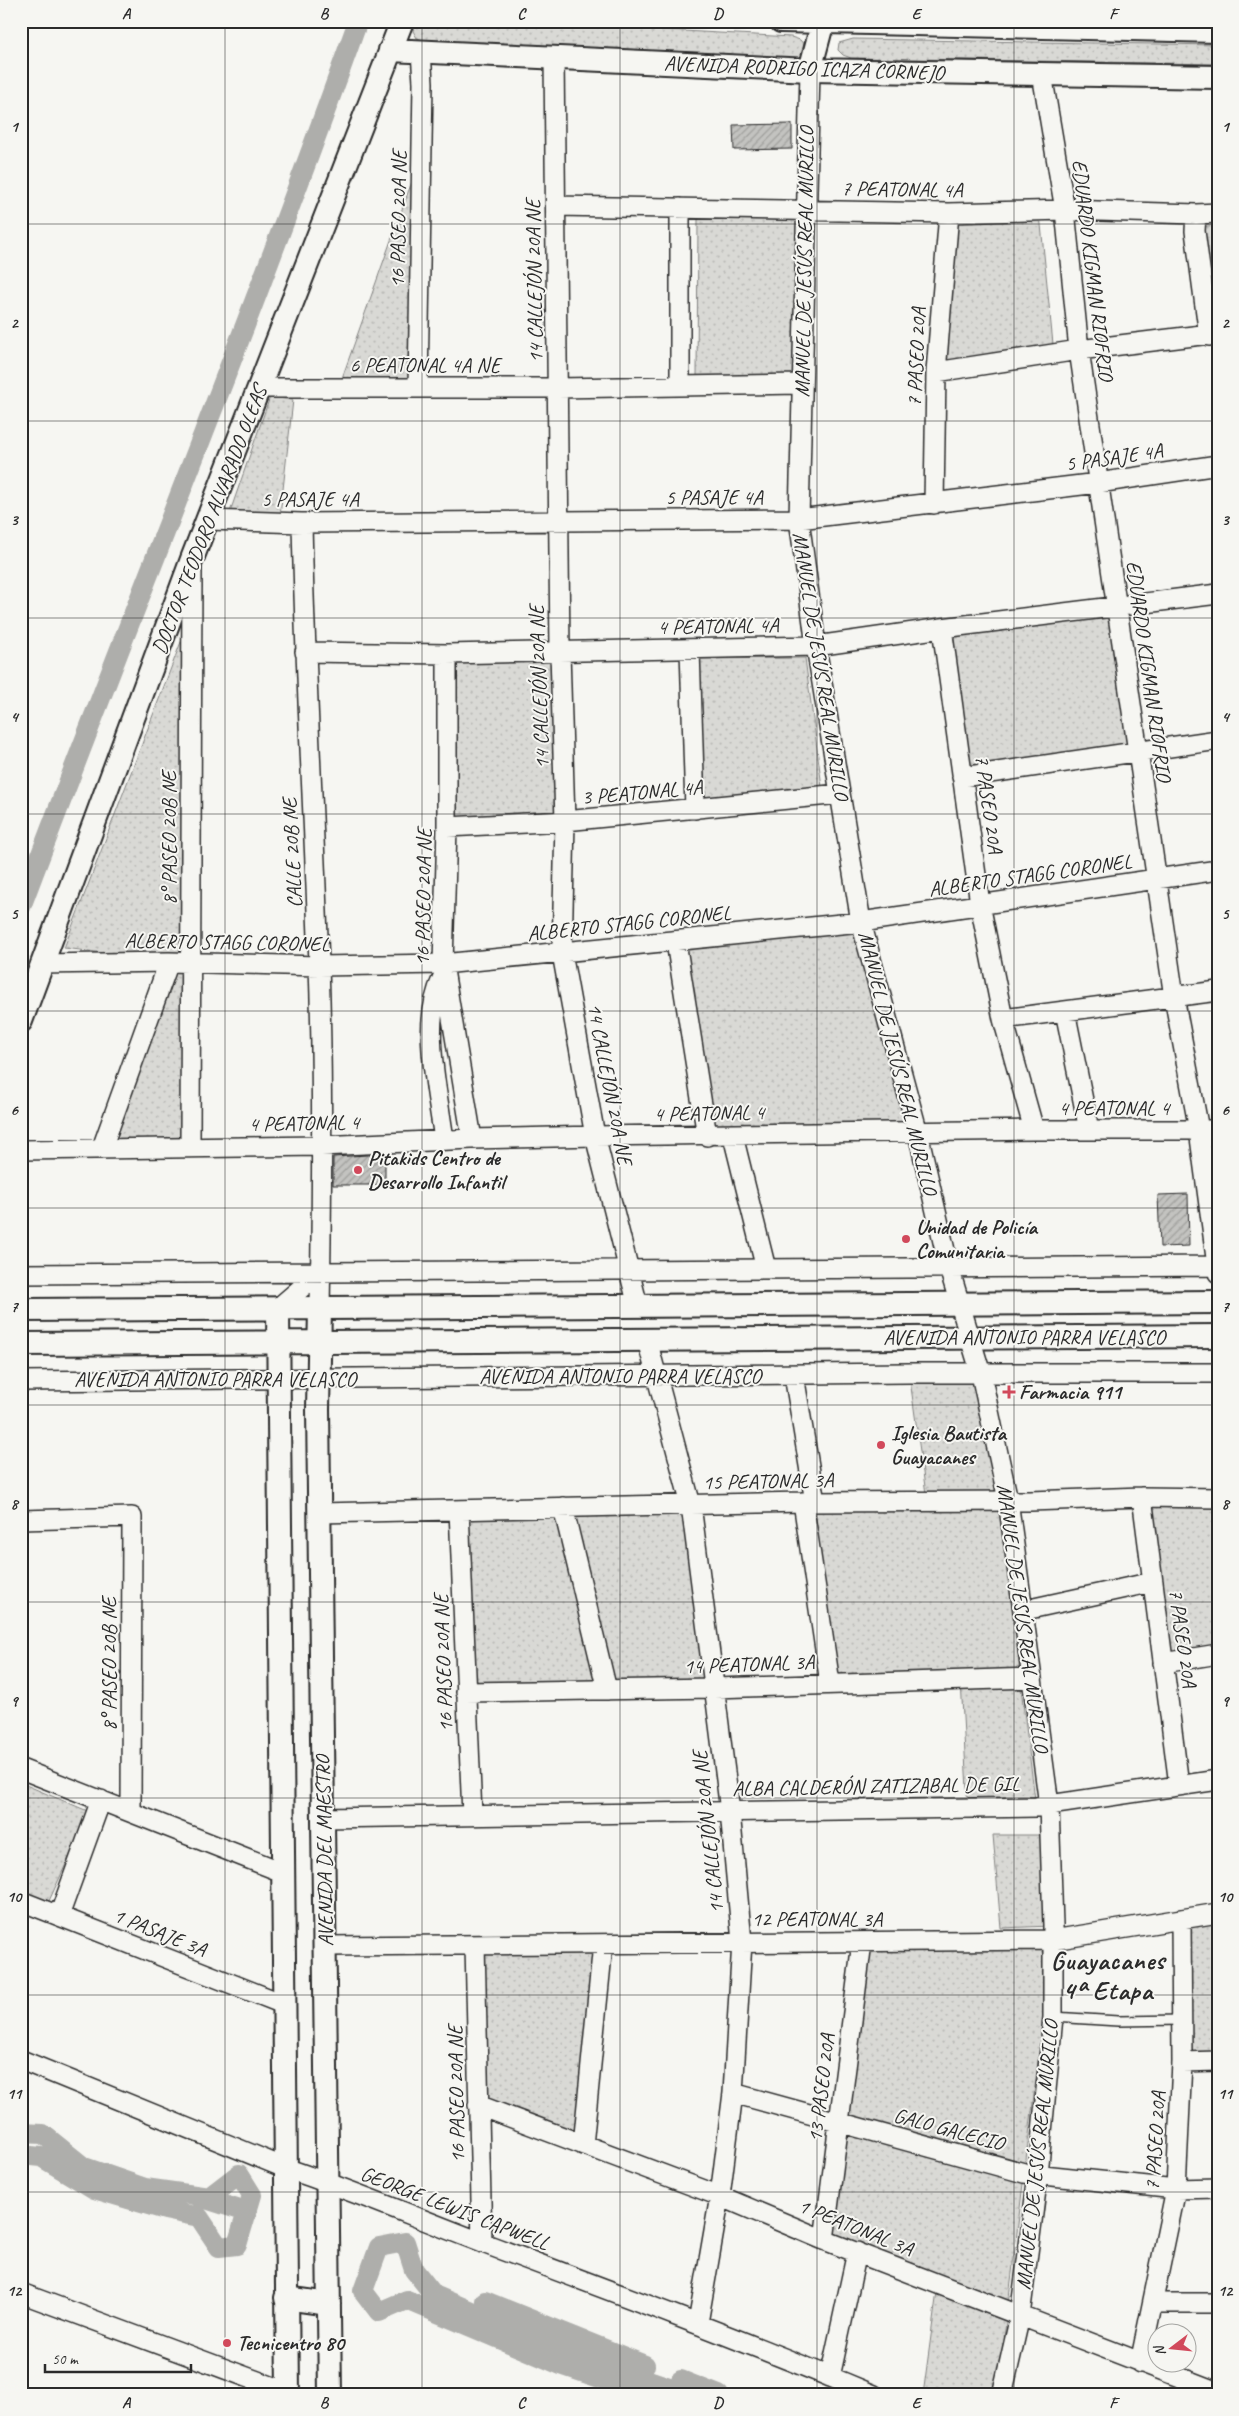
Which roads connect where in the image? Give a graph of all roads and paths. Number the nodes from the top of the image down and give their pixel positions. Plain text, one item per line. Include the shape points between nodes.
1 (402, 21) edge
2 (780, 21) edge
3 (822, 22) edge
4 (968, 24) edge
5 (1218, 31) edge
6 (390, 50) junction
7 (421, 51) junction
8 (554, 58) junction
9 (810, 70) junction
10 (1042, 74) junction
11 (1218, 78) edge
12 (556, 206) junction
13 (680, 208) junction
14 (805, 210) junction
15 (1065, 210) junction
16 (949, 213) junction
17 (1218, 213) edge
18 (1196, 214) junction
19 (1213, 334) edge
20 (1079, 350) junction
21 (936, 372) junction
22 (680, 384) junction
23 (801, 384) junction
24 (418, 387) junction
25 (259, 388) junction
26 (558, 388) junction
27 (1218, 464) edge
28 (1098, 482) junction
29 (934, 504) junction
30 (558, 519) junction
31 (799, 519) junction
32 (208, 520) junction
33 (302, 523) junction
34 (192, 559) junction
35 (1218, 594) edge
36 (1117, 606) junction
37 (942, 628) junction
38 (816, 646) junction
39 (690, 650) junction
40 (305, 652) junction
41 (560, 652) junction
42 (446, 654) junction
43 (1218, 740) edge
44 (1138, 752) junction
45 (962, 777) junction
46 (840, 794) junction
47 (695, 809) junction
48 (566, 821) junction
49 (447, 827) junction
50 (1218, 870) edge
51 (1157, 879) junction
52 (980, 904) junction
53 (861, 922) junction
54 (676, 942) junction
55 (562, 953) junction
56 (169, 962) junction
57 (41, 964) junction
58 (192, 964) junction
59 (319, 966) junction
60 (443, 970) junction
61 (1218, 991) edge
62 (1174, 997) junction
63 (1065, 1011) junction
64 (1003, 1019) junction
65 (21, 1021) edge
66 (1034, 1130) junction
67 (1089, 1130) junction
68 (1199, 1130) junction
69 (1218, 1130) edge
70 (918, 1133) junction
71 (595, 1136) junction
72 (707, 1136) junction
73 (733, 1136) junction
74 (472, 1139) junction
75 (444, 1140) junction
76 (321, 1146) junction
77 (190, 1147) junction
78 (102, 1148) junction
79 (21, 1150) edge
80 (948, 1268) junction
81 (1217, 1268) edge
82 (766, 1269) junction
83 (629, 1270) junction
84 (320, 1272) junction
85 (21, 1274) edge
86 (1218, 1302) edge
87 (958, 1304) junction
88 (638, 1306) junction
89 (278, 1308) junction
90 (320, 1308) junction
91 (21, 1310) edge
92 (1218, 1336) edge
93 (969, 1338) junction
94 (647, 1340) junction
95 (319, 1342) junction
96 (277, 1343) junction
97 (21, 1344) edge
98 (1218, 1373) edge
99 (981, 1374) junction
100 (794, 1375) junction
101 (657, 1376) junction
102 (278, 1379) junction
103 (319, 1379) junction
104 (21, 1381) edge
105 (1142, 1497) junction
106 (1218, 1498) edge
107 (1008, 1500) junction
108 (809, 1502) junction
109 (691, 1505) junction
110 (563, 1507) junction
111 (459, 1510) junction
112 (320, 1513) junction
113 (21, 1520) edge
114 (1153, 1582) junction
115 (1025, 1610) junction
116 (1218, 1654) edge
117 (1163, 1663) junction
118 (1032, 1678) junction
119 (830, 1683) junction
120 (714, 1688) junction
121 (607, 1690) junction
122 (466, 1692) junction
123 (21, 1769) edge
124 (1218, 1780) edge
125 (1179, 1786) junction
126 (101, 1800) junction
127 (1049, 1805) junction
128 (730, 1811) junction
129 (131, 1812) junction
130 (472, 1815) junction
131 (323, 1818) junction
132 (282, 1872) junction
133 (21, 1901) edge
134 (1218, 1913) edge
135 (60, 1916) junction
136 (1181, 1919) junction
137 (1053, 1940) junction
138 (742, 1942) junction
139 (862, 1942) junction
140 (603, 1944) junction
141 (475, 1945) junction
142 (325, 1946) junction
143 (283, 2004) junction
144 (1053, 2017) junction
145 (1182, 2020) junction
146 (21, 2060) edge
147 (1218, 2061) edge
148 (1182, 2062) junction
149 (733, 2093) junction
150 (478, 2105) junction
151 (839, 2123) junction
152 (582, 2145) junction
153 (285, 2168) junction
154 (1038, 2174) junction
155 (328, 2182) junction
156 (1218, 2188) edge
157 (1176, 2189) junction
158 (720, 2196) junction
159 (824, 2240) junction
160 (482, 2243) junction
161 (857, 2252) junction
162 (21, 2293) edge
163 (286, 2298) junction
164 (1153, 2303) junction
165 (1218, 2303) edge
166 (330, 2304) junction
167 (1020, 2316) junction
168 (698, 2323) junction
169 (1140, 2363) junction
170 (830, 2376) junction
171 (1218, 2392) edge
172 (288, 2393) edge
173 (330, 2395) edge
174 (874, 2395) edge
175 (1002, 2395) edge

1 - 6 street, DOCTOR TEODORO ALVARADO OLEAS
2 - 3 street
3 - 4 street
3 - 9 street, MANUEL DE JESÚS REAL MURILLO
4 - 5 street
6 - 7 street, AVENIDA RODRIGO ICAZA CORNEJO
6 - 25 street, DOCTOR TEODORO ALVARADO OLEAS
7 - 8 street, AVENIDA RODRIGO ICAZA CORNEJO
7 - 24 street, 16 PASEO 20A NE
8 - 9 street, AVENIDA RODRIGO ICAZA CORNEJO
8 - 12 street, 14 CALLEJÓN 20A NE
9 - 10 street, AVENIDA RODRIGO ICAZA CORNEJO
9 - 14 street, MANUEL DE JESÚS REAL MURILLO
10 - 11 street, AVENIDA RODRIGO ICAZA CORNEJO
10 - 15 street, EDUARDO KIGMAN RIOFRIO
12 - 13 street, 7 PEATONAL 4A
12 - 26 street, 14 CALLEJÓN 20A NE
13 - 14 street, 7 PEATONAL 4A
13 - 22 street
14 - 16 street, 7 PEATONAL 4A
14 - 23 street, MANUEL DE JESÚS REAL MURILLO
15 - 16 street, 7 PEATONAL 4A
15 - 18 street, 7 PEATONAL 4A
15 - 20 street, EDUARDO KIGMAN RIOFRIO
16 - 21 street, 7 PASEO 20A
17 - 18 street, 7 PEATONAL 4A
18 - 19 street via 1195,231
19 - 20 street
20 - 21 street
20 - 28 street, EDUARDO KIGMAN RIOFRIO
21 - 29 street, 7 PASEO 20A
22 - 23 street, 6 PEATONAL 4A NE
22 - 26 street, 6 PEATONAL 4A NE
23 - 31 street, MANUEL DE JESÚS REAL MURILLO
24 - 25 street, 6 PEATONAL 4A NE
24 - 26 street, 6 PEATONAL 4A NE
25 - 32 street, DOCTOR TEODORO ALVARADO OLEAS
26 - 30 street, 14 CALLEJÓN 20A NE
27 - 28 street, 5 PASAJE 4A
28 - 29 street, 5 PASAJE 4A
28 - 36 street, EDUARDO KIGMAN RIOFRIO
29 - 31 street, 5 PASAJE 4A
30 - 31 street, 5 PASAJE 4A
30 - 33 street, 5 PASAJE 4A
30 - 41 street, 14 CALLEJÓN 20A NE
31 - 38 street, MANUEL DE JESÚS REAL MURILLO
32 - 33 street, 5 PASAJE 4A
32 - 34 street, DOCTOR TEODORO ALVARADO OLEAS
33 - 40 street, CALLE 20B NE
34 - 57 street, DOCTOR TEODORO ALVARADO OLEAS
34 - 58 street, 8° PASEO 20B NE
35 - 36 street, 4 PEATONAL 4A
36 - 37 street, 4 PEATONAL 4A
36 - 44 street, EDUARDO KIGMAN RIOFRIO
37 - 38 street, 4 PEATONAL 4A
37 - 45 street, 7 PASEO 20A
38 - 39 street, 4 PEATONAL 4A
38 - 46 street, MANUEL DE JESÚS REAL MURILLO
39 - 41 street, 4 PEATONAL 4A
39 - 47 street
40 - 42 street, 4 PEATONAL 4A
40 - 59 street, CALLE 20B NE
41 - 42 street, 4 PEATONAL 4A
41 - 48 street, 14 CALLEJÓN 20A NE
42 - 49 street, 16 PASEO 20A NE
43 - 44 street
44 - 45 street
44 - 51 street, EDUARDO KIGMAN RIOFRIO
45 - 52 street, 7 PASEO 20A
46 - 47 street, 3 PEATONAL 4A
46 - 53 street, MANUEL DE JESÚS REAL MURILLO
47 - 48 street, 3 PEATONAL 4A
48 - 49 street, 3 PEATONAL 4A
48 - 55 street, 14 CALLEJÓN 20A NE
49 - 60 street, 16 PASEO 20A NE
50 - 51 street, ALBERTO STAGG CORONEL
51 - 52 street, ALBERTO STAGG CORONEL
51 - 62 street, EDUARDO KIGMAN RIOFRIO
52 - 53 street, ALBERTO STAGG CORONEL
52 - 64 street, 7 PASEO 20A
53 - 54 street, ALBERTO STAGG CORONEL
53 - 70 street, MANUEL DE JESÚS REAL MURILLO
54 - 55 street, ALBERTO STAGG CORONEL
54 - 72 street
55 - 60 street, ALBERTO STAGG CORONEL
55 - 71 street, 14 CALLEJÓN 20A NE
56 - 57 street, ALBERTO STAGG CORONEL
56 - 58 street, ALBERTO STAGG CORONEL
56 - 78 street
57 - 65 street, DOCTOR TEODORO ALVARADO OLEAS
58 - 59 street, ALBERTO STAGG CORONEL
58 - 77 street, 8° PASEO 20B NE
59 - 60 street, ALBERTO STAGG CORONEL
59 - 76 street, CALLE 20B NE
60 - 74 street, 16 PASEO 20A NE
60 - 75 street via 437,989 431,1038
61 - 62 street
62 - 63 street
62 - 68 street, EDUARDO KIGMAN RIOFRIO
63 - 64 street
63 - 67 street
64 - 66 street, 7 PASEO 20A
66 - 67 street, 4 PEATONAL 4
66 - 70 street, 4 PEATONAL 4
67 - 68 street, 4 PEATONAL 4
68 - 69 street, 4 PEATONAL 4
68 - 81 street, EDUARDO KIGMAN RIOFRIO
70 - 73 street, 4 PEATONAL 4
70 - 80 street, MANUEL DE JESÚS REAL MURILLO
71 - 72 street, 4 PEATONAL 4
71 - 74 street, 4 PEATONAL 4
71 - 83 street, 14 CALLEJÓN 20A NE
72 - 73 street, 4 PEATONAL 4
73 - 82 street
74 - 75 street, 4 PEATONAL 4
75 - 76 street, 4 PEATONAL 4
76 - 77 street, 4 PEATONAL 4
76 - 84 street, CALLE 20B NE
77 - 78 street, 4 PEATONAL 4
78 - 79 street, 4 PEATONAL 4
80 - 81 street
80 - 82 street
80 - 87 street, MANUEL DE JESÚS REAL MURILLO
82 - 83 street
83 - 84 street
83 - 88 street, 14 CALLEJÓN 20A NE
84 - 85 street
84 - 89 street
84 - 90 street, CALLE 20B NE
86 - 87 street, AVENIDA ANTONIO PARRA VELASCO
87 - 88 street, AVENIDA ANTONIO PARRA VELASCO
87 - 93 street, MANUEL DE JESÚS REAL MURILLO
88 - 90 street, AVENIDA ANTONIO PARRA VELASCO
89 - 90 street, AVENIDA ANTONIO PARRA VELASCO
89 - 91 street, AVENIDA ANTONIO PARRA VELASCO
89 - 96 street, AVENIDA DEL MAESTRO
90 - 95 street, AVENIDA DEL MAESTRO
92 - 93 street, AVENIDA ANTONIO PARRA VELASCO
93 - 94 street, AVENIDA ANTONIO PARRA VELASCO
93 - 99 street, MANUEL DE JESÚS REAL MURILLO
94 - 95 street, AVENIDA ANTONIO PARRA VELASCO
94 - 101 street, 14 CALLEJÓN 20A NE
95 - 96 street, AVENIDA ANTONIO PARRA VELASCO
95 - 103 street, AVENIDA DEL MAESTRO
96 - 97 street, AVENIDA ANTONIO PARRA VELASCO
96 - 102 street, AVENIDA DEL MAESTRO
98 - 99 street, AVENIDA ANTONIO PARRA VELASCO
99 - 100 street, AVENIDA ANTONIO PARRA VELASCO
99 - 107 street, MANUEL DE JESÚS REAL MURILLO
100 - 101 street, AVENIDA ANTONIO PARRA VELASCO
100 - 108 street
101 - 103 street, AVENIDA ANTONIO PARRA VELASCO
101 - 109 street, 14 CALLEJÓN 20A NE
102 - 103 street, AVENIDA ANTONIO PARRA VELASCO
102 - 104 street, AVENIDA ANTONIO PARRA VELASCO
102 - 132 street, AVENIDA DEL MAESTRO
103 - 112 street, AVENIDA DEL MAESTRO
105 - 106 street, 15 PEATONAL 3A
105 - 107 street, 15 PEATONAL 3A
105 - 114 street, 7 PASEO 20A
107 - 108 street, 15 PEATONAL 3A
107 - 115 street, MANUEL DE JESÚS REAL MURILLO
108 - 109 street, 15 PEATONAL 3A
108 - 119 street
109 - 110 street, 15 PEATONAL 3A
109 - 120 street, 14 CALLEJÓN 20A NE
110 - 111 street, 15 PEATONAL 3A
110 - 121 street
111 - 112 street, 15 PEATONAL 3A
111 - 122 street, 16 PASEO 20A NE
112 - 131 street, AVENIDA DEL MAESTRO
113 - 129 street, 8° PASEO 20B NE via 132,1517
114 - 115 street
114 - 117 street, 7 PASEO 20A
115 - 118 street, MANUEL DE JESÚS REAL MURILLO
116 - 117 street
117 - 125 street, 7 PASEO 20A
118 - 119 street, 14 PEATONAL 3A
118 - 127 street, MANUEL DE JESÚS REAL MURILLO
119 - 120 street, 14 PEATONAL 3A
120 - 121 street, 14 PEATONAL 3A
120 - 128 street, 14 CALLEJÓN 20A NE
121 - 122 street, 14 PEATONAL 3A
122 - 130 street, 16 PASEO 20A NE
123 - 126 street
124 - 125 street, ALBA CALDERÓN ZATIZABAL DE GIL
125 - 127 street, ALBA CALDERÓN ZATIZABAL DE GIL
126 - 129 street
126 - 135 street
127 - 128 street, ALBA CALDERÓN ZATIZABAL DE GIL
127 - 137 street, MANUEL DE JESÚS REAL MURILLO
128 - 130 street, ALBA CALDERÓN ZATIZABAL DE GIL
128 - 138 street, 14 CALLEJÓN 20A NE
129 - 132 street
130 - 131 street, ALBA CALDERÓN ZATIZABAL DE GIL
131 - 142 street, AVENIDA DEL MAESTRO
132 - 143 street, AVENIDA DEL MAESTRO
133 - 135 street, 1 PASAJE 3A
134 - 136 street, 12 PEATONAL 3A
135 - 143 street, 1 PASAJE 3A
136 - 137 street, 12 PEATONAL 3A
136 - 145 street, 7 PASEO 20A
137 - 139 street, 12 PEATONAL 3A
137 - 144 street, MANUEL DE JESÚS REAL MURILLO
138 - 139 street, 12 PEATONAL 3A
138 - 140 street, 12 PEATONAL 3A
138 - 149 street, 14 CALLEJÓN 20A NE
139 - 151 street, 13 PASEO 20A
140 - 141 street, 12 PEATONAL 3A
140 - 152 street
141 - 142 street, 12 PEATONAL 3A
141 - 150 street, 16 PASEO 20A NE
142 - 155 street, AVENIDA DEL MAESTRO
143 - 153 street, AVENIDA DEL MAESTRO
144 - 145 lane
144 - 154 street, MANUEL DE JESÚS REAL MURILLO
145 - 148 street, 7 PASEO 20A
146 - 153 street, GEORGE LEWIS CAPWELL
147 - 148 street
148 - 157 street, 7 PASEO 20A
149 - 151 street, GALO GALECIO
149 - 158 street, 14 CALLEJÓN 20A NE
150 - 152 street, 1 PEATONAL 3A
150 - 160 street, 16 PASEO 20A NE
151 - 154 street, GALO GALECIO via 1024,2173
151 - 159 street, 13 PASEO 20A
152 - 158 street, 1 PEATONAL 3A
153 - 155 street, GEORGE LEWIS CAPWELL
153 - 163 street, AVENIDA DEL MAESTRO
154 - 157 street, GALO GALECIO
154 - 167 street, MANUEL DE JESÚS REAL MURILLO
155 - 160 street, GEORGE LEWIS CAPWELL
155 - 166 street, AVENIDA DEL MAESTRO
156 - 157 street, GALO GALECIO
157 - 164 street, 7 PASEO 20A
158 - 159 street, 1 PEATONAL 3A
158 - 168 street, 14 CALLEJÓN 20A NE
159 - 161 street, 1 PEATONAL 3A
160 - 168 street, GEORGE LEWIS CAPWELL
161 - 167 street, 1 PEATONAL 3A
161 - 170 street
162 - 172 street
163 - 166 street
163 - 172 street, AVENIDA DEL MAESTRO
164 - 165 street
164 - 169 street, 7 PASEO 20A
166 - 173 street, AVENIDA DEL MAESTRO
167 - 169 street, 1 PEATONAL 3A
167 - 175 street, MANUEL DE JESÚS REAL MURILLO
168 - 170 street, GEORGE LEWIS CAPWELL
169 - 171 street, 1 PEATONAL 3A
170 - 174 street, GEORGE LEWIS CAPWELL

